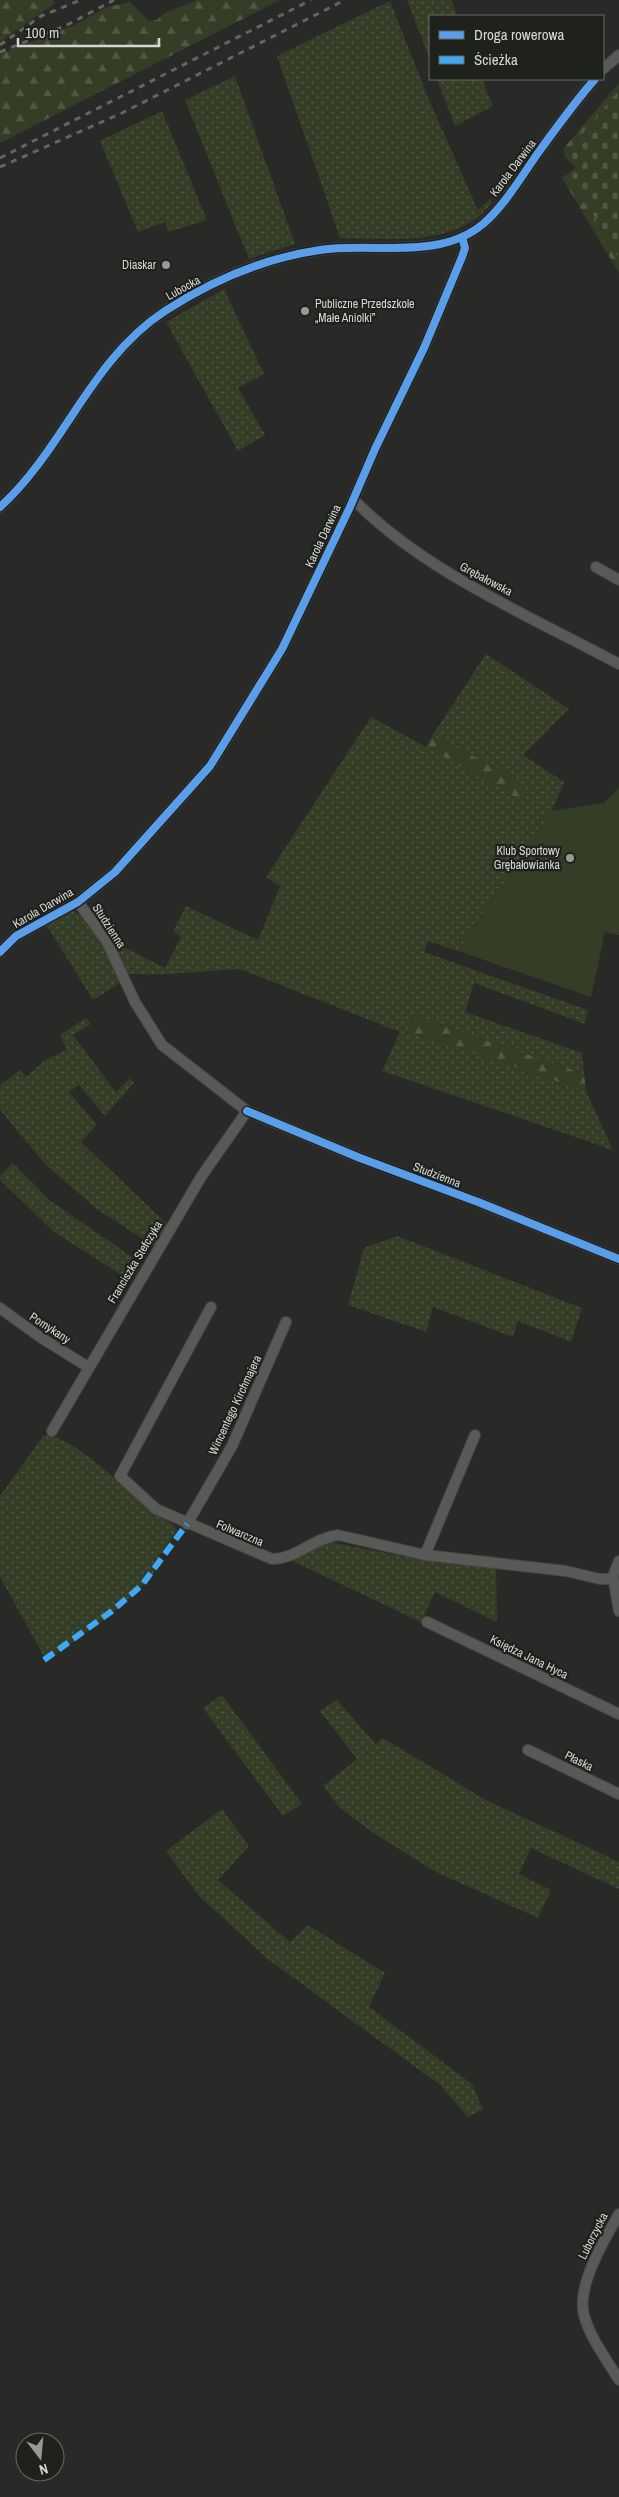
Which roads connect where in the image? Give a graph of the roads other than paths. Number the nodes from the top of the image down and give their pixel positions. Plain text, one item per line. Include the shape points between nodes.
1 (619, 55) edge
2 (604, 68) edge
3 (594, 80) edge
4 (462, 237) junction
5 (353, 499) junction
6 (0, 507) edge
7 (596, 567) dead end
8 (619, 580) edge
9 (619, 664) edge
10 (78, 902) junction
11 (0, 952) edge
12 (248, 1111) junction
13 (619, 1259) edge
14 (211, 1306) dead end
15 (0, 1308) edge
16 (286, 1322) dead end
17 (88, 1366) junction
18 (52, 1431) dead end
19 (475, 1435) dead end
20 (187, 1524) junction
21 (425, 1555) junction
22 (619, 1561) edge
23 (613, 1579) junction
24 (618, 1600) edge
25 (619, 1611) edge
26 (427, 1622) dead end
27 (619, 1714) edge
28 (528, 1750) dead end
29 (619, 1794) edge
30 (619, 2214) edge
31 (619, 2380) edge

1 - 2 street
3 - 4 street, Karola Darwina via 505,198 482,224
4 - 5 street, Karola Darwina via 465,248 462,257 424,348
4 - 6 street, Lubocka via 417,246 331,249 297,254 236,274 165,311 117,353 30,477
5 - 9 street, Grębałowska via 378,524 448,572
5 - 10 street, Karola Darwina via 282,649 210,766 115,872
7 - 8 street
10 - 11 street, Karola Darwina via 16,936
10 - 12 street, Studzienna via 106,940 135,1002 157,1039
12 - 13 street, Studzienna
12 - 17 street, Franciszka Stefczyka via 201,1177
14 - 20 street, Folwarczna via 120,1476 150,1506
15 - 17 street, Pomykany
16 - 20 street, Wincentego Kirchmajera via 232,1446
17 - 18 street, Franciszka Stefczyka
19 - 21 street
20 - 21 street, Folwarczna via 272,1558 287,1556 338,1535
21 - 23 street, Folwarczna
22 - 23 street
23 - 24 street
24 - 25 street
26 - 27 street, Księdza Jana Hyca
28 - 29 street, Płaska
30 - 31 street, Luborzycka via 590,2269 583,2308 587,2323

